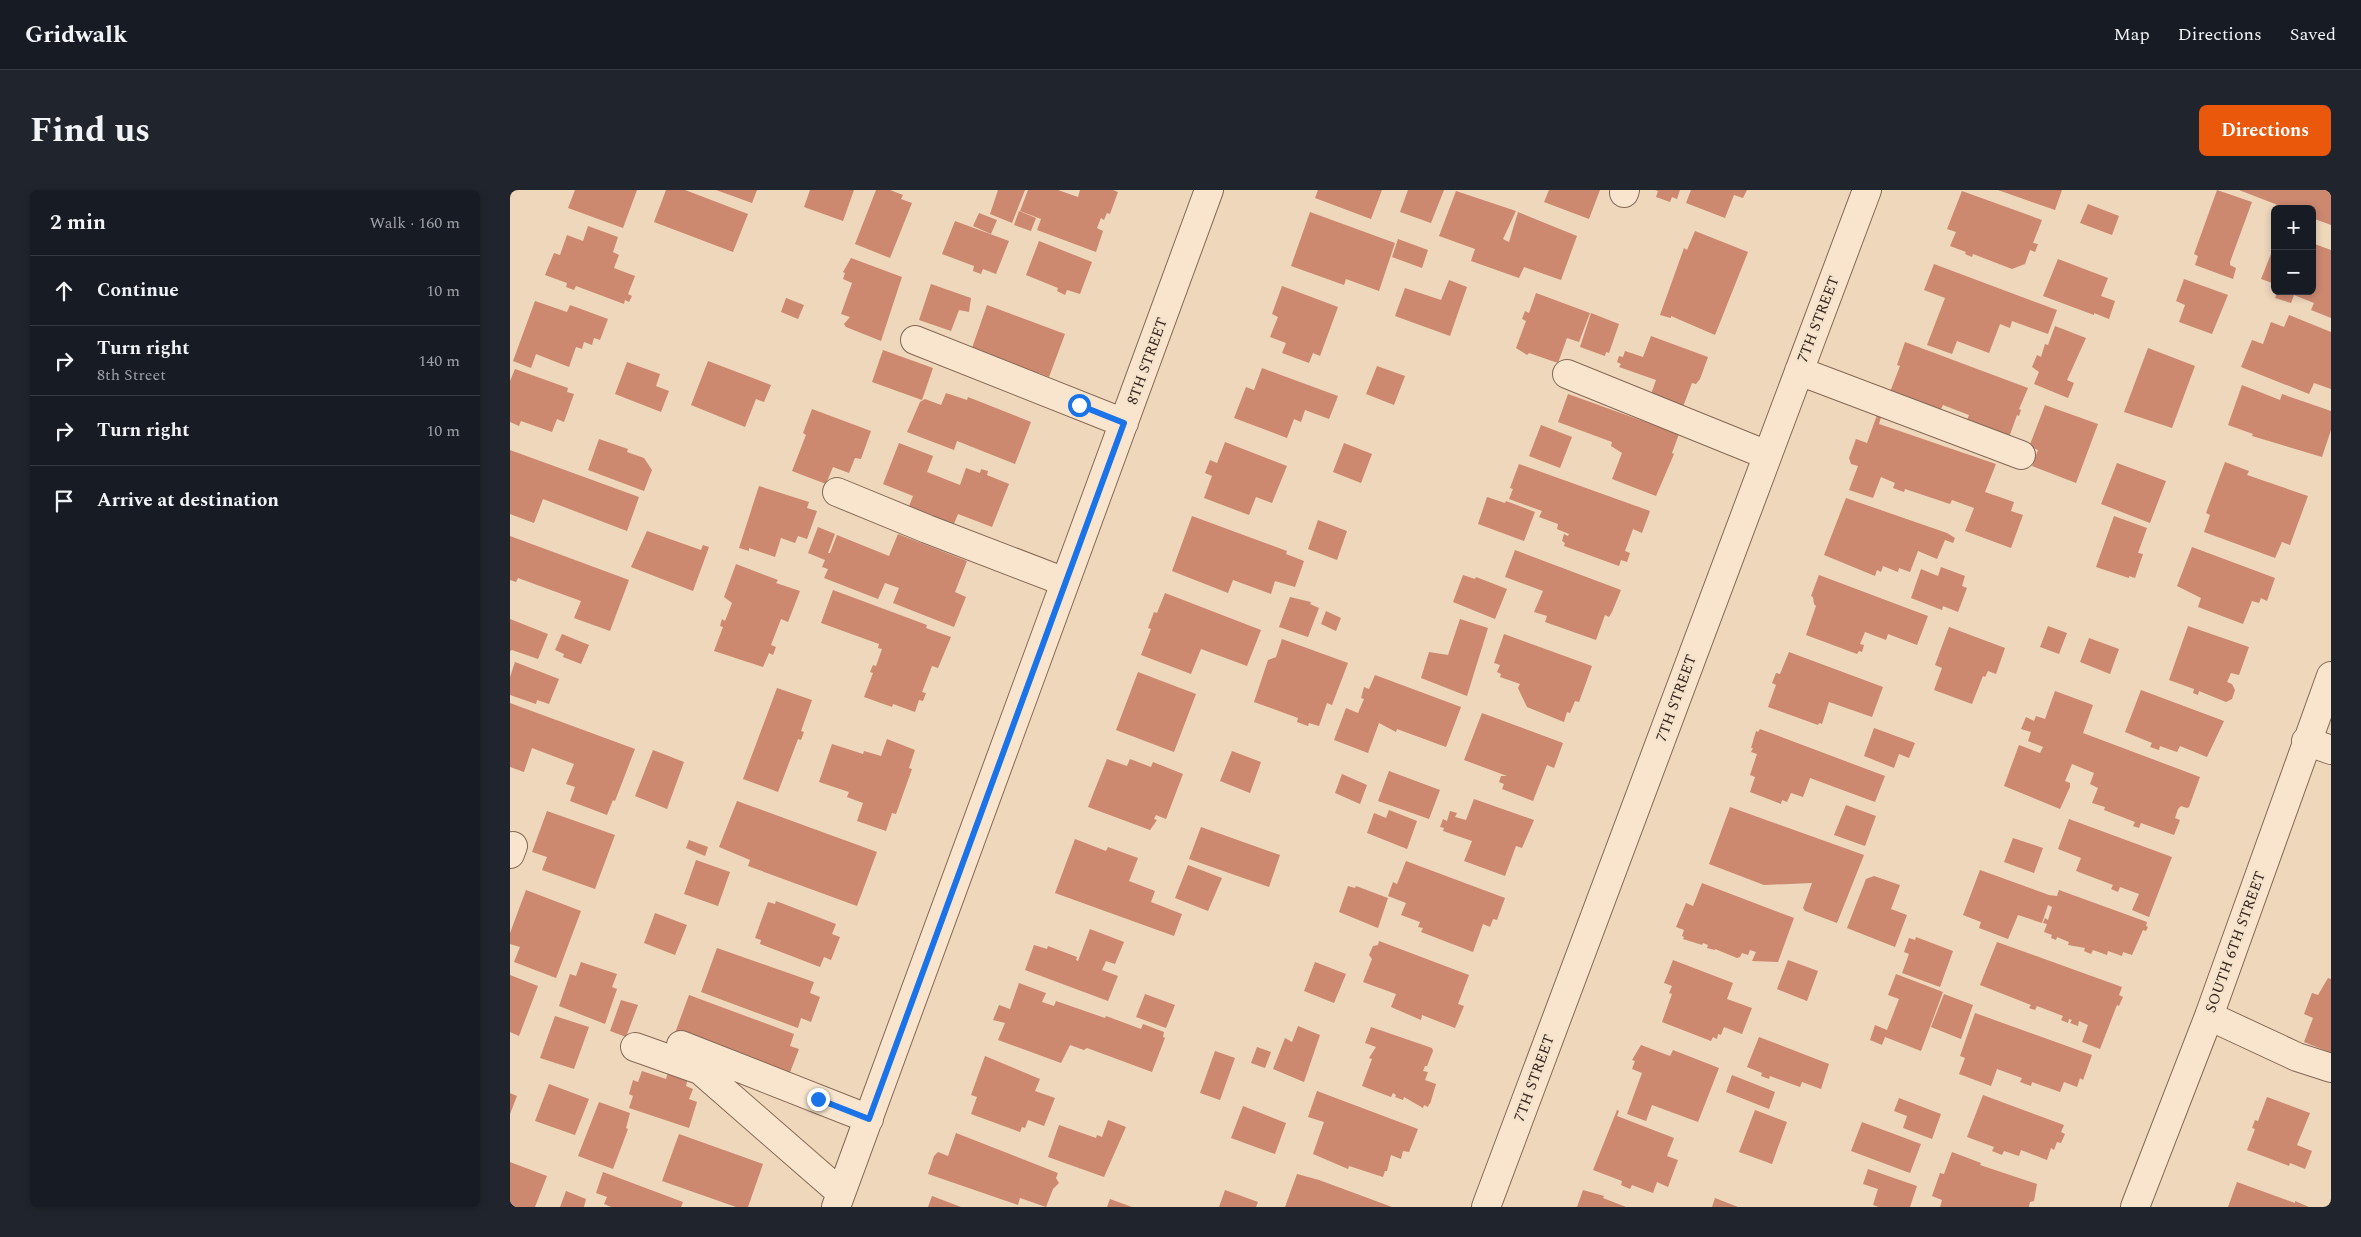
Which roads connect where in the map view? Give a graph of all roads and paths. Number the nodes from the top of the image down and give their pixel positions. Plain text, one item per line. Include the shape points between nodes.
1 (1209, 190) edge
2 (1867, 190) edge
3 (915, 340) dead end
4 (1799, 372) junction
5 (1567, 374) dead end
6 (1124, 423) junction
7 (1767, 455) junction
8 (2021, 456) dead end
9 (837, 492) dead end
10 (1065, 582) junction
11 (2331, 676) edge
12 (2319, 746) edge
13 (2209, 1016) junction
14 (2331, 1068) edge
15 (869, 1119) junction
16 (839, 1200) edge
17 (1486, 1207) edge
18 (2135, 1207) edge

1 - 6 street, 8TH STREET
2 - 4 street, 7TH STREET
3 - 6 street
4 - 7 street, 7TH STREET
4 - 8 street
5 - 7 street
6 - 10 street, 8TH STREET
7 - 17 street, 7TH STREET
9 - 10 street
10 - 15 street, 8TH STREET
11 - 12 street, SOUTH 6TH STREET
12 - 13 street, SOUTH 6TH STREET
13 - 14 street via 2297,1057
13 - 18 street, SOUTH 6TH STREET
15 - 16 street, 8TH STREET
15 - 16 street via 642,1040 700,1070

